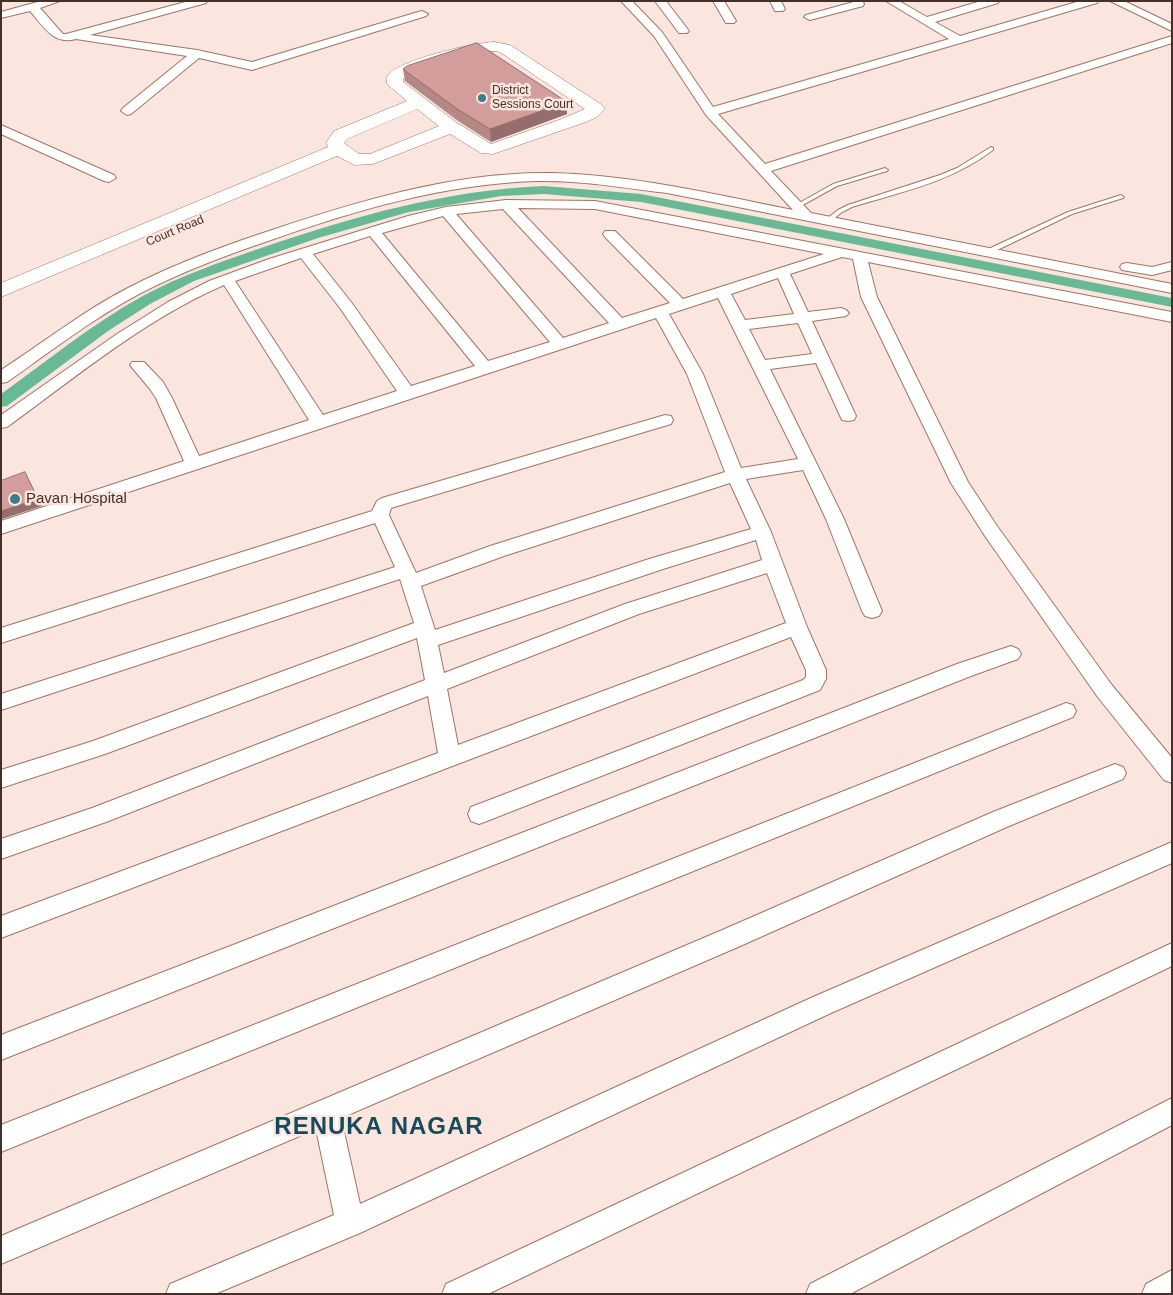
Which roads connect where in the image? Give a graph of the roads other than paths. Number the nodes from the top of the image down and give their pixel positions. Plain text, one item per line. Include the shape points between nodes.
1 (54, 1) edge
2 (202, 1) edge
3 (626, 1) edge
4 (660, 1) edge
5 (718, 1) edge
6 (891, 1) edge
7 (994, 1) edge
8 (1093, 1) edge
9 (1115, 1) edge
10 (861, 3) edge
11 (33, 7) junction
12 (422, 14) dead end
13 (1, 15) edge
14 (810, 17) dead end
15 (730, 21) dead end
16 (926, 22) junction
17 (1172, 28) edge
18 (683, 31) dead end
19 (79, 36) junction
20 (1172, 39) edge
21 (960, 40) junction
22 (196, 54) junction
23 (419, 102) junction
24 (127, 111) dead end
25 (710, 112) junction
26 (451, 127) junction
27 (1, 129) edge
28 (990, 149) dead end
29 (343, 154) junction
30 (763, 169) junction
31 (885, 170) dead end
32 (110, 178) dead end
33 (1121, 197) dead end
34 (506, 204) junction
35 (446, 211) junction
36 (801, 211) junction
37 (828, 221) junction
38 (847, 229) junction
39 (373, 231) junction
40 (610, 234) dead end
41 (1029, 248) dead end
42 (841, 250) junction
43 (304, 252) junction
44 (986, 252) junction
45 (859, 256) junction
46 (1172, 266) edge
47 (782, 272) junction
48 (227, 279) junction
49 (1172, 289) edge
50 (1, 291) edge
51 (722, 291) junction
52 (1, 305) edge
53 (681, 305) junction
54 (660, 312) junction
55 (841, 313) dead end
56 (802, 317) junction
57 (1172, 317) edge
58 (740, 324) junction
59 (620, 325) junction
60 (560, 344) junction
61 (820, 358) junction
62 (138, 365) dead end
63 (762, 365) junction
64 (485, 368) junction
65 (1, 378) edge
66 (407, 393) junction
67 (848, 416) dead end
68 (665, 420) dead end
69 (320, 422) junction
70 (1, 423) edge
71 (808, 463) junction
72 (194, 464) junction
73 (735, 475) junction
74 (380, 515) junction
75 (1, 528) edge
76 (762, 532) junction
77 (773, 564) junction
78 (408, 576) junction
79 (872, 611) dead end
80 (796, 627) junction
81 (426, 634) junction
82 (1, 636) edge
83 (1011, 654) dead end
84 (435, 685) junction
85 (1, 702) edge
86 (1066, 711) dead end
87 (450, 757) junction
88 (1115, 773) dead end
89 (1172, 774) edge
90 (1, 779) edge
91 (479, 814) dead end
92 (1, 849) edge
93 (1172, 852) edge
94 (1, 927) edge
95 (1172, 954) edge
96 (1, 1048) edge
97 (1172, 1111) edge
98 (326, 1112) junction
99 (1, 1139) edge
100 (350, 1223) junction
101 (1, 1250) edge
102 (1172, 1284) edge
103 (180, 1294) edge
104 (456, 1294) edge
105 (820, 1294) edge
106 (1156, 1294) edge

1 - 11 street
2 - 19 street
3 - 25 street via 658,34
4 - 18 street
5 - 15 street
6 - 16 street
7 - 16 street
8 - 21 street
9 - 17 street
10 - 14 street
11 - 13 street
11 - 19 street via 61,38
12 - 22 street via 252,66
16 - 21 street
19 - 22 street
20 - 30 street
21 - 25 street
22 - 24 street
23 - 26 street
23 - 26 street via 396,84 395,78 400,73 461,52 493,46 504,48 596,109 586,116 493,149 487,149
23 - 29 street via 340,135 335,143
25 - 30 street
26 - 29 street, Court Road via 373,159 362,160
27 - 32 street
28 - 37 lane via 967,166 850,206
29 - 50 street, Court Road
29 - 52 street, Court Road
30 - 36 street
31 - 36 lane via 835,185
33 - 44 lane via 1070,213
34 - 35 street
34 - 42 street via 595,205
34 - 59 street
35 - 39 street
35 - 60 street
36 - 37 street
36 - 65 street via 667,189 536,177 422,192 273,234 176,269 118,300
37 - 38 street
38 - 42 street
38 - 44 street
39 - 43 street
39 - 64 street
40 - 53 street
41 - 46 street via 1140,270 1161,270
42 - 45 street
42 - 47 street
43 - 48 street
43 - 66 street via 346,305
44 - 49 street
45 - 57 street
45 - 89 street via 869,297 960,482 990,531 1098,682
47 - 51 street
47 - 56 street
48 - 69 street
48 - 70 street via 198,292 103,349
51 - 53 street
51 - 58 street
53 - 54 street
54 - 59 street
54 - 73 street via 694,374
55 - 56 street
56 - 58 street
56 - 61 street
58 - 63 street
59 - 60 street
60 - 64 street
61 - 63 street
61 - 67 street
62 - 72 street via 164,398
63 - 71 street
64 - 66 street
66 - 69 street
68 - 74 street via 388,502 383,505
69 - 72 street
71 - 73 street
71 - 79 street via 835,519
72 - 75 street
73 - 76 street
73 - 78 street
74 - 78 street
74 - 82 street
76 - 77 street
76 - 81 street
77 - 80 street
77 - 84 street via 632,609
78 - 81 street
78 - 85 street
80 - 87 street
80 - 91 street via 816,670 817,677 810,686
81 - 84 street
81 - 90 street
83 - 96 street
84 - 87 street
84 - 92 street
86 - 99 street
87 - 94 street
88 - 98 street via 1001,819
93 - 100 street via 822,1005
95 - 104 street
97 - 105 street
98 - 100 street
98 - 101 street
100 - 103 street
102 - 106 street

